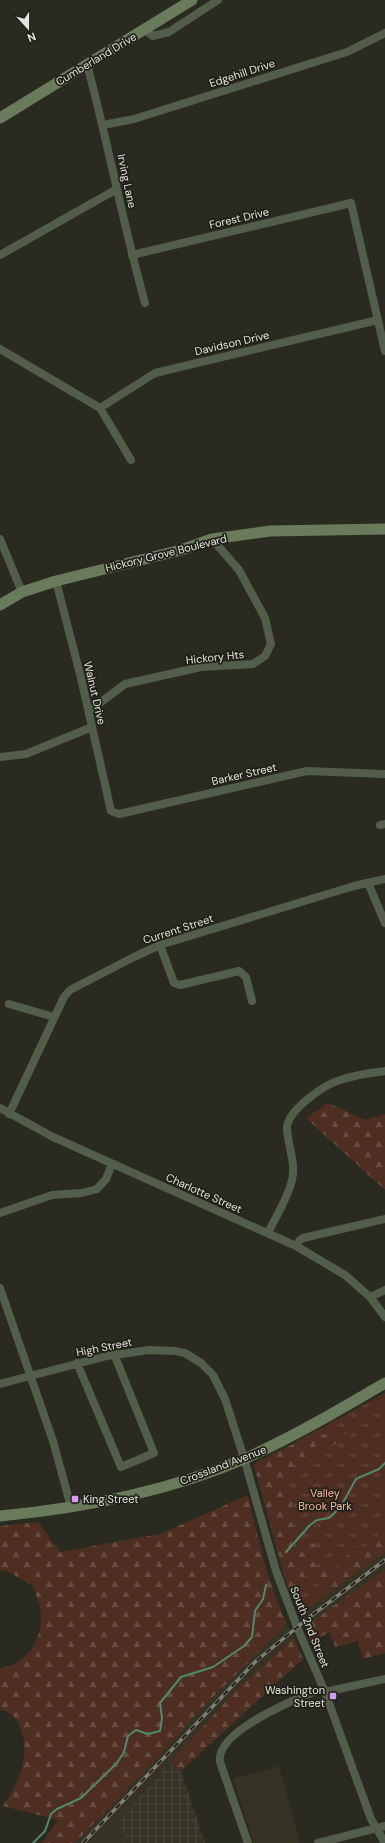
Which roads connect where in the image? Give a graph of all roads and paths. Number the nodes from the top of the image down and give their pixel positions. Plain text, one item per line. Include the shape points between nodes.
1 (192, 0) edge
2 (218, 0) edge
3 (145, 30) junction
4 (385, 33) edge
5 (87, 64) junction
6 (0, 118) edge
7 (103, 125) junction
8 (117, 189) junction
9 (0, 255) edge
10 (132, 255) junction
11 (145, 303) dead end
12 (378, 320) junction
13 (0, 349) edge
14 (385, 351) edge
15 (100, 408) junction
16 (131, 460) dead end
17 (385, 529) edge
18 (0, 539) edge
19 (212, 539) junction
20 (56, 582) junction
21 (22, 592) junction
22 (0, 605) edge
23 (89, 711) junction
24 (92, 727) junction
25 (0, 757) edge
26 (385, 774) edge
27 (111, 811) joint
28 (385, 879) edge
29 (368, 883) junction
30 (385, 923) edge
31 (160, 945) junction
32 (252, 1001) dead end
33 (9, 1004) dead end
34 (54, 1017) junction
35 (385, 1071) edge
36 (0, 1108) edge
37 (9, 1114) junction
38 (112, 1164) junction
39 (0, 1213) edge
40 (385, 1219) edge
41 (268, 1233) junction
42 (296, 1246) junction
43 (0, 1288) edge
44 (385, 1290) edge
45 (370, 1297) junction
46 (385, 1317) edge
47 (114, 1354) junction
48 (76, 1363) junction
49 (30, 1376) junction
50 (385, 1383) edge
51 (0, 1384) edge
52 (244, 1458) junction
53 (71, 1507) junction
54 (0, 1516) edge
55 (385, 1679) edge
56 (325, 1692) junction
57 (311, 1693) dead end
58 (385, 1826) edge
59 (375, 1829) junction
60 (248, 1843) edge
61 (318, 1843) edge
62 (385, 1843) edge

1 - 3 main road, Cumberland Drive
2 - 3 street via 169,32 153,36
3 - 5 main road, Cumberland Drive
4 - 7 street, Edgehill Drive via 346,52 134,119
5 - 6 main road, Cumberland Drive
5 - 7 street, Irving Lane
7 - 8 street, Irving Lane
8 - 9 street
8 - 10 street, Irving Lane
10 - 11 street, Irving Lane
10 - 12 street, Forest Drive via 351,203
12 - 14 street
12 - 15 street, Davidson Drive via 155,372
13 - 15 street
15 - 16 street
17 - 19 main road, Hickory Grove Boulevard via 270,531
18 - 21 street
19 - 20 main road, Hickory Grove Boulevard via 181,550
19 - 23 street, Hickory Hts via 239,570 265,618 270,644 265,656 253,664 201,667 125,684
20 - 21 main road, Hickory Grove Boulevard
20 - 23 street, Walnut Drive
21 - 22 main road, Hickory Grove Boulevard
23 - 24 street, Walnut Drive
24 - 25 street via 26,754
24 - 27 street, Walnut Drive
26 - 27 street, Barker Street via 307,771 119,814
28 - 29 street, Current Street
29 - 30 street
29 - 31 street, Current Street
31 - 32 street via 174,983 180,985 239,971 246,977
31 - 34 street, Current Street via 70,990
33 - 34 street
34 - 37 street, Current Street
35 - 41 street via 332,1083 299,1107 289,1118 287,1129 294,1164 292,1180
36 - 37 street, Charlotte Street
37 - 38 street, Charlotte Street
38 - 39 street via 106,1179 97,1189 52,1196
38 - 41 street, Charlotte Street
40 - 42 street via 304,1238 299,1240
41 - 42 street, Charlotte Street
42 - 45 street, Charlotte Street via 345,1275
43 - 49 street
44 - 45 street
45 - 46 street, Charlotte Street
47 - 48 street, High Street
47 - 48 street via 154,1453 121,1467
47 - 52 street, High Street via 175,1351 201,1362 220,1387
48 - 49 street, High Street
49 - 51 street, High Street
49 - 53 street via 53,1441
50 - 52 main road, Crossland Avenue via 310,1426
52 - 53 main road, Crossland Avenue via 177,1483 129,1496
52 - 56 street, South 2nd Street via 276,1571 296,1628
53 - 54 main road, Crossland Avenue
55 - 56 street
56 - 59 street, South 2nd Street
57 - 60 street via 272,1710 255,1721 227,1742 219,1756
58 - 59 street
59 - 61 street
59 - 62 street, South 2nd Street

